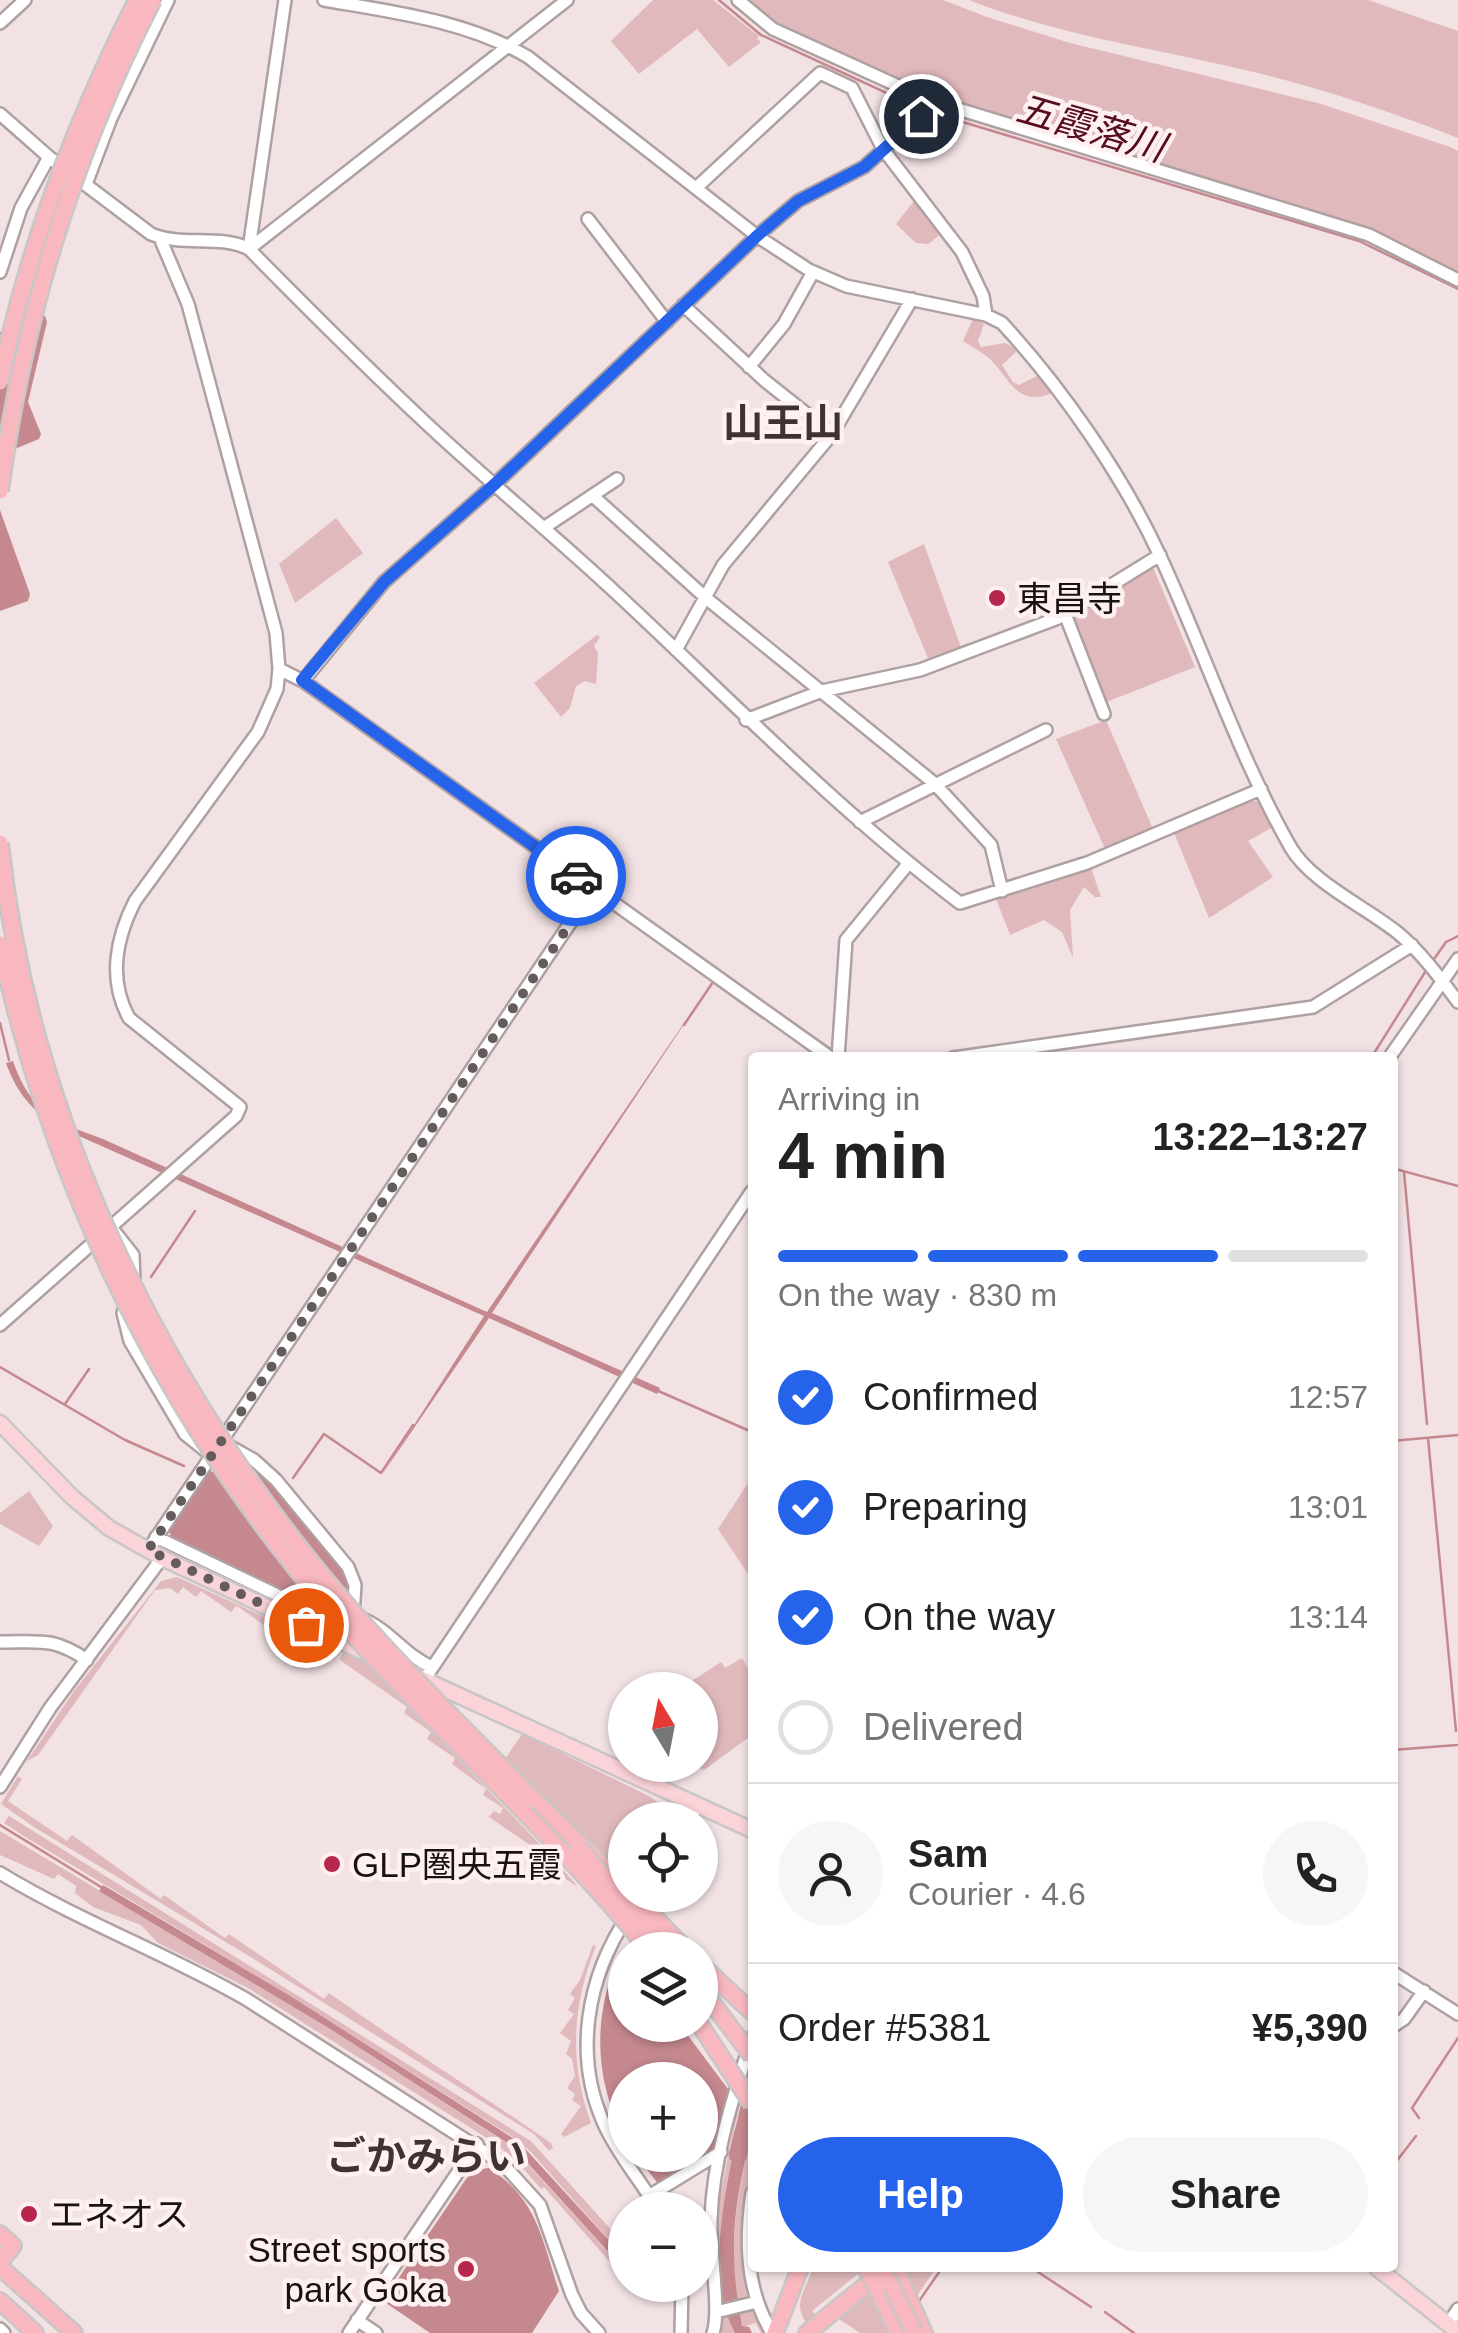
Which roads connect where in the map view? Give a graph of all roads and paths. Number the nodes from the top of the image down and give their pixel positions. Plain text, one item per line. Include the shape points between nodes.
1 (25, 0) edge
2 (137, 0) edge
3 (153, 0) edge
4 (168, 0) edge
5 (284, 0) edge
6 (324, 0) edge
7 (567, 0) edge
8 (738, 0) edge
9 (362, 3) edge
10 (0, 23) edge
11 (508, 45) junction
12 (925, 107) junction
13 (0, 114) edge
14 (884, 149) junction
15 (50, 157) junction
16 (86, 184) junction
17 (696, 188) junction
18 (588, 219) dead end
19 (757, 236) junction
20 (160, 238) junction
21 (248, 249) junction
22 (0, 272) edge
23 (813, 272) junction
24 (1458, 280) edge
25 (912, 300) junction
26 (684, 306) junction
27 (986, 316) junction
28 (666, 322) junction
29 (750, 367) junction
30 (0, 382) edge
31 (832, 434) junction
32 (617, 479) dead end
33 (496, 483) junction
34 (0, 491) edge
35 (592, 496) junction
36 (545, 527) junction
37 (1160, 555) junction
38 (706, 598) junction
39 (1065, 614) junction
40 (676, 650) junction
41 (280, 669) junction
42 (302, 680) junction
43 (822, 690) junction
44 (1104, 714) dead end
45 (746, 720) junction
46 (1046, 730) dead end
47 (934, 783) junction
48 (1261, 790) junction
49 (860, 822) junction
50 (0, 843) edge
51 (908, 864) junction
52 (594, 888) junction
53 (1002, 892) junction
54 (0, 944) edge
55 (1412, 945) junction
56 (1458, 959) edge
57 (1440, 979) junction
58 (1458, 1002) edge
59 (826, 1052) edge
60 (836, 1052) edge
61 (995, 1052) edge
62 (1393, 1052) edge
63 (748, 1196) edge
64 (110, 1226) junction
65 (0, 1325) edge
66 (0, 1423) edge
67 (220, 1441) junction
68 (211, 1455) junction
69 (152, 1544) junction
70 (162, 1558) junction
71 (353, 1617) junction
72 (0, 1642) edge
73 (87, 1660) junction
74 (428, 1674) junction
75 (0, 1787) edge
76 (533, 1800) junction
77 (690, 1802) edge
78 (718, 1815) edge
79 (748, 1828) edge
80 (608, 1870) edge
81 (0, 1873) edge
82 (631, 1912) edge
83 (650, 1912) edge
84 (633, 1932) edge
85 (652, 1932) edge
86 (669, 1932) edge
87 (1398, 1976) edge
88 (718, 1981) edge
89 (1424, 1991) junction
90 (748, 2008) edge
91 (718, 2012) edge
92 (1458, 2014) edge
93 (1398, 2022) edge
94 (718, 2039) edge
95 (711, 2042) edge
96 (748, 2050) edge
97 (748, 2051) edge
98 (748, 2080) edge
99 (748, 2098) edge
100 (476, 2144) junction
101 (721, 2152) junction
102 (647, 2192) edge
103 (656, 2192) edge
104 (0, 2234) edge
105 (0, 2264) edge
106 (751, 2272) edge
107 (798, 2272) edge
108 (868, 2272) edge
109 (880, 2272) edge
110 (887, 2272) edge
111 (887, 2272) edge
112 (1382, 2272) edge
113 (0, 2300) edge
114 (683, 2302) edge
115 (756, 2302) junction
116 (1458, 2309) edge
117 (716, 2312) junction
118 (818, 2318) junction
119 (357, 2320) junction
120 (1453, 2328) edge
121 (35, 2333) edge
122 (74, 2333) edge
123 (348, 2333) edge
124 (376, 2333) edge
125 (599, 2333) edge
126 (681, 2333) edge
127 (713, 2333) edge
128 (773, 2333) edge
129 (797, 2333) edge
130 (808, 2333) edge
131 (898, 2333) edge
132 (914, 2333) edge
133 (924, 2333) edge

1 - 10 street
2 - 30 highway, bridge via 45,210
3 - 34 highway, bridge via 63,206 20,366
4 - 16 street
5 - 21 street
6 - 9 street
7 - 11 street
8 - 12 street via 773,28
9 - 11 street
11 - 17 street
11 - 21 street
12 - 14 street
12 - 24 street via 1369,234
13 - 15 street
14 - 17 street via 852,88 820,73
14 - 19 street via 864,167 798,201
14 - 27 street via 962,252 984,296
15 - 16 street
15 - 22 street via 21,208
16 - 20 street
17 - 19 street
18 - 28 street
19 - 23 street
19 - 26 street
20 - 21 street
20 - 41 street via 188,304 276,632
21 - 33 street
23 - 25 street
23 - 29 street
25 - 27 street
25 - 31 street
26 - 28 street
26 - 29 street
27 - 37 street via 1019,342 1073,413
28 - 33 street
29 - 31 street
31 - 38 street via 723,565
32 - 35 street
33 - 36 street
33 - 42 street via 384,582
35 - 36 street
35 - 38 street
36 - 40 street
37 - 39 street
37 - 48 street
38 - 40 street
38 - 43 street
39 - 43 street via 920,670
39 - 44 street
40 - 45 street
41 - 42 street
41 - 64 street via 258,732 135,901 118,944 117,980 130,1018 240,1106
42 - 52 street
43 - 45 street
43 - 47 street
45 - 49 street
46 - 47 street
47 - 49 street
47 - 53 street via 992,845
48 - 53 street
48 - 55 street via 1294,853
49 - 51 street
50 - 76 highway, bridge via 24,979 58,1100 158,1334 233,1457 308,1559
51 - 53 street via 960,903
51 - 60 street via 846,940
52 - 59 street
52 - 67 street
54 - 84 highway, bridge via 72,1185 107,1267 189,1418 296,1568
55 - 57 street
55 - 61 street via 1313,1006
56 - 57 street
57 - 58 street
57 - 62 street
63 - 74 street
64 - 65 street
64 - 68 street via 129,1247 136,1268 123,1313 130,1341 185,1434
66 - 69 main road via 89,1513
67 - 68 street
67 - 71 street via 276,1480 348,1567 355,1586
68 - 69 street
69 - 70 main road
69 - 71 street via 317,1614
70 - 73 street
70 - 74 main road
71 - 74 street via 374,1624
72 - 73 street via 63,1644
73 - 75 street
74 - 77 main road
76 - 80 highway, bridge
76 - 85 highway, bridge
78 - 79 main road
81 - 100 street via 246,1999
82 - 102 street via 599,1970 587,2034 603,2122
83 - 86 highway, bridge
87 - 89 street
88 - 90 highway
89 - 92 street
89 - 93 street
91 - 97 highway, bridge
94 - 98 highway
95 - 99 highway, bridge
96 - 101 street
100 - 119 street
100 - 125 street via 540,2206 572,2295
101 - 103 street
101 - 117 street via 710,2214
104 - 105 highway via 13,2246
105 - 122 highway
106 - 115 street
107 - 128 highway
108 - 131 highway, bridge
109 - 118 highway
110 - 132 highway, bridge
111 - 133 highway
112 - 120 main road
113 - 121 highway
114 - 126 street
115 - 117 street
115 - 128 street
116 - 120 street
117 - 127 street
118 - 129 highway
118 - 130 highway
119 - 123 street
119 - 124 street

